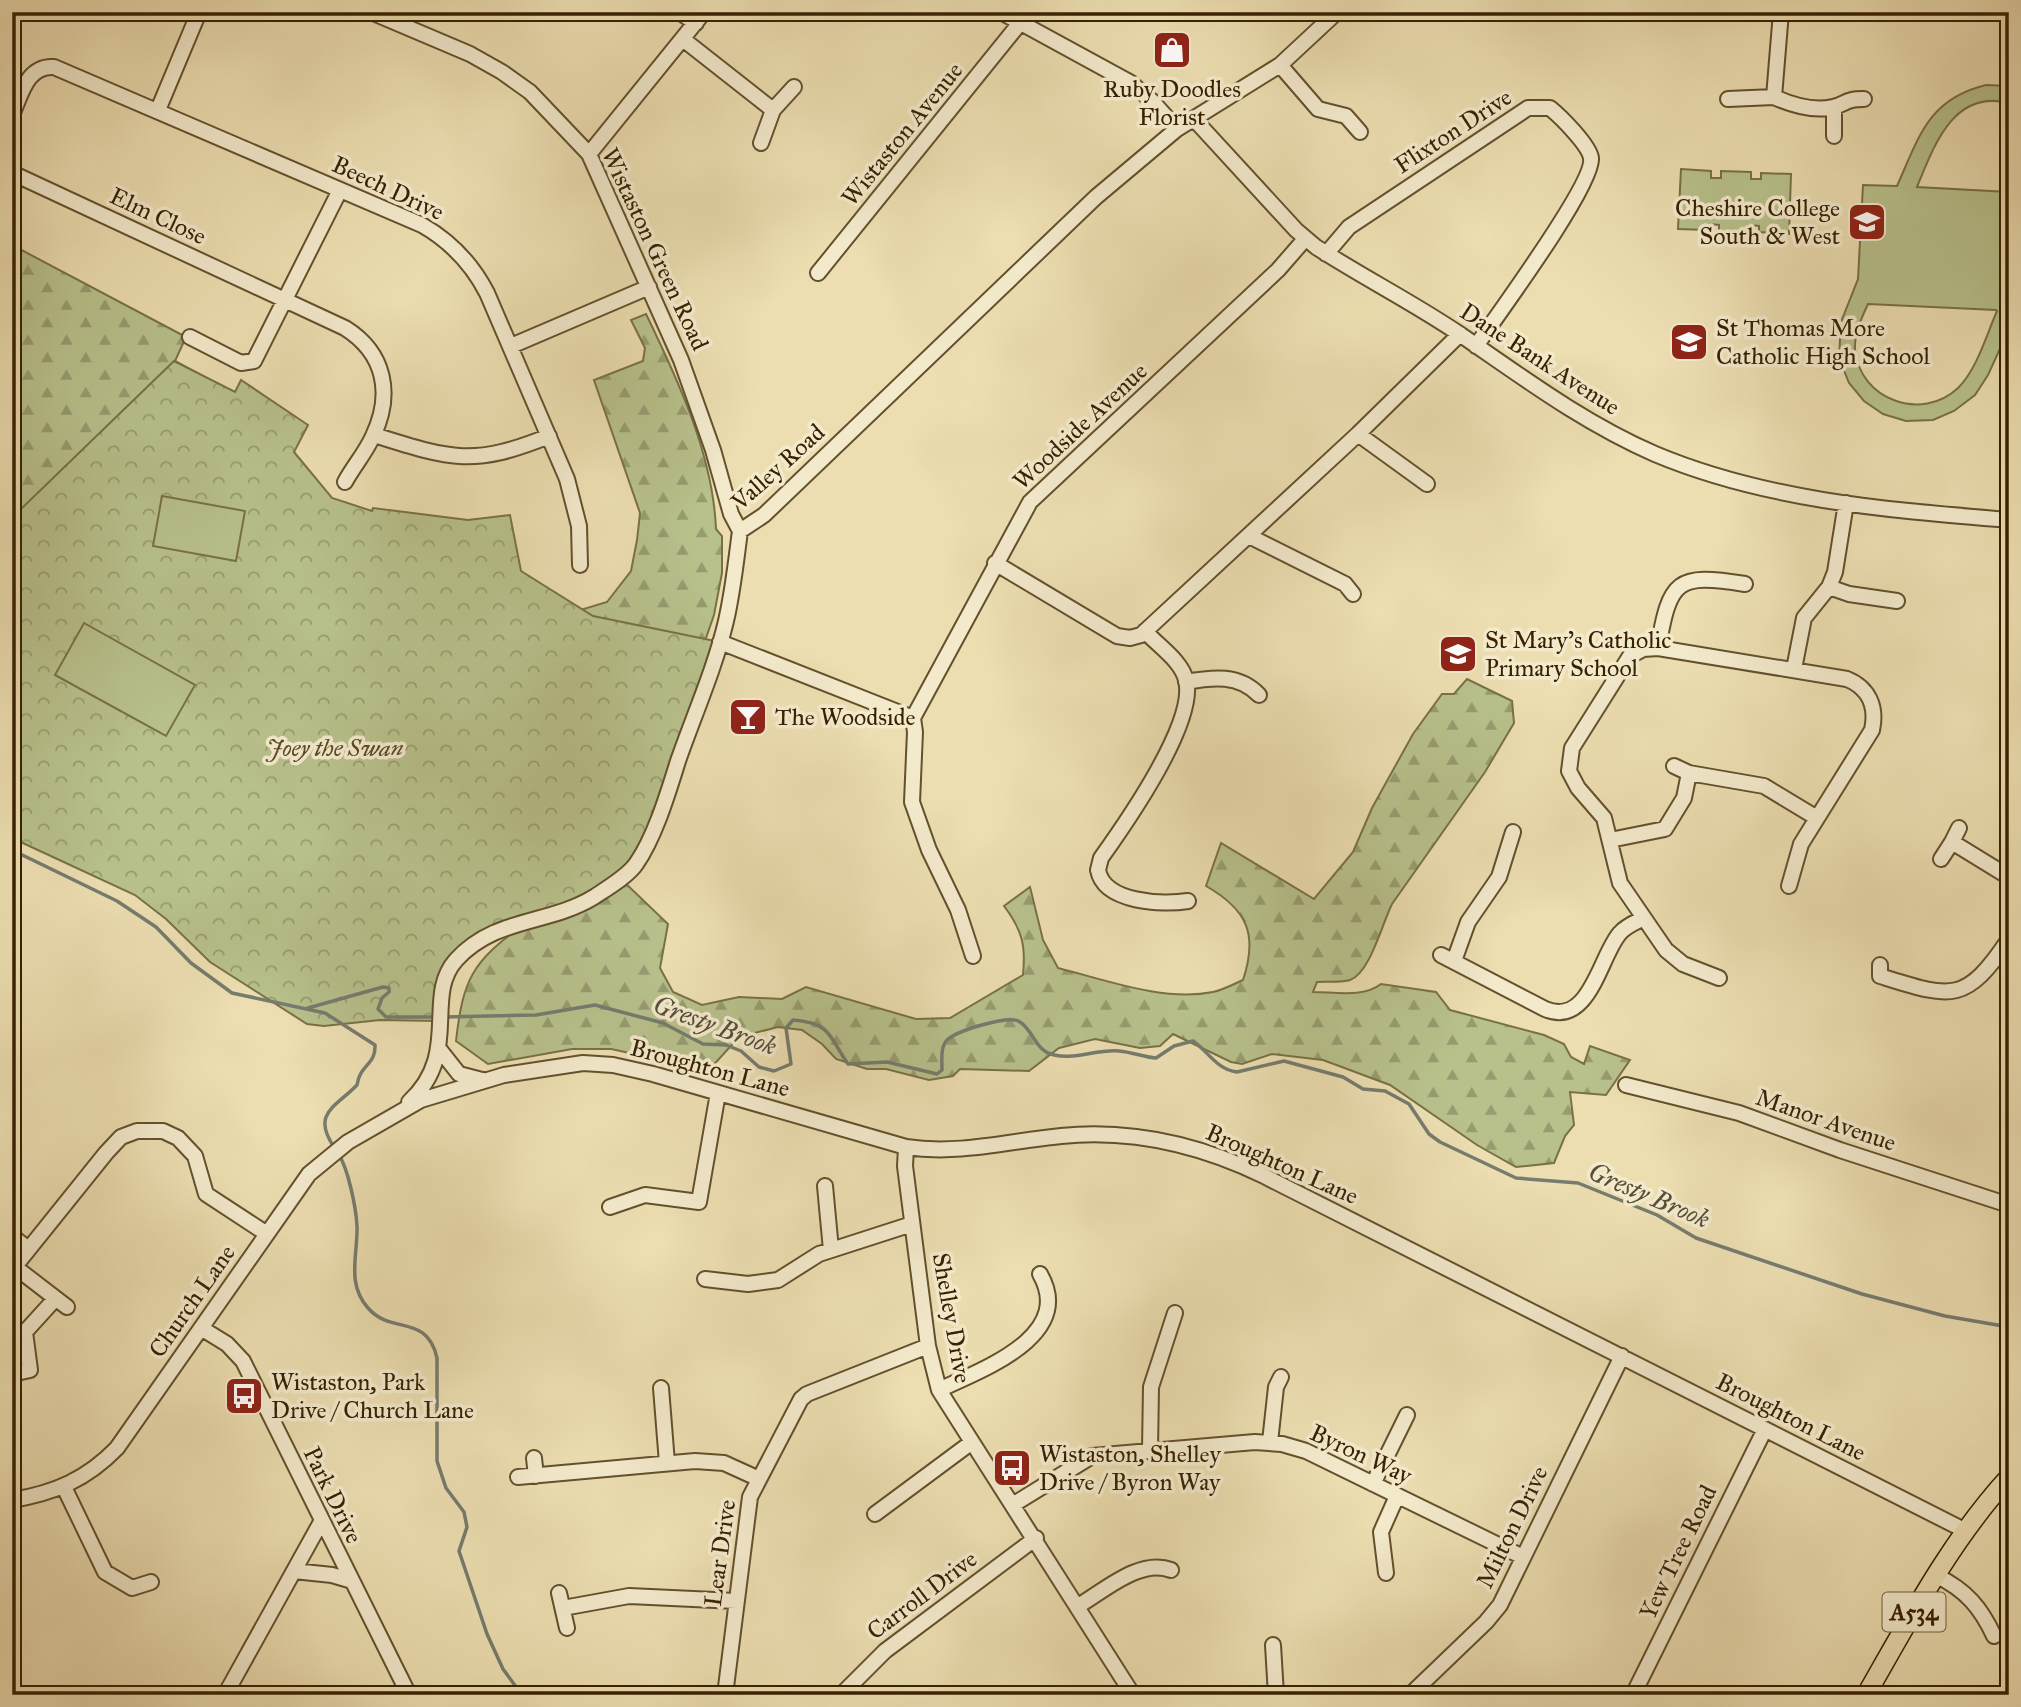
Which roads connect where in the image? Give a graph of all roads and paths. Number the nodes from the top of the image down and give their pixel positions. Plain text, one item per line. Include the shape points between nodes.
1 (199, 12) edge
2 (371, 12) edge
3 (679, 12) edge
4 (1338, 12) edge
5 (1781, 12) edge
6 (1003, 13) edge
7 (700, 18) edge
8 (1020, 23) junction
9 (684, 40) junction
10 (1280, 65) junction
11 (794, 87) dead end
12 (1774, 97) junction
13 (1728, 99) dead end
14 (1864, 99) dead end
15 (1834, 107) junction
16 (158, 110) junction
17 (773, 110) junction
18 (12, 115) edge
19 (1194, 119) junction
20 (1177, 129) junction
21 (1360, 132) dead end
22 (1834, 136) dead end
23 (761, 142) dead end
24 (589, 154) junction
25 (12, 173) edge
26 (340, 190) junction
27 (1305, 239) junction
28 (1326, 254) junction
29 (818, 273) dead end
30 (649, 287) junction
31 (285, 300) junction
32 (1460, 334) junction
33 (190, 337) dead end
34 (511, 346) junction
35 (1476, 346) junction
36 (374, 435) junction
37 (1357, 435) junction
38 (549, 436) junction
39 (345, 482) dead end
40 (1427, 484) dead end
41 (1846, 503) junction
42 (2009, 520) edge
43 (740, 531) junction
44 (1249, 536) junction
45 (995, 563) junction
46 (580, 565) dead end
47 (1745, 584) dead end
48 (1829, 587) junction
49 (1353, 594) dead end
50 (1897, 601) dead end
51 (1145, 631) junction
52 (720, 642) junction
53 (1658, 648) junction
54 (1794, 669) junction
55 (1186, 682) junction
56 (1259, 695) dead end
57 (913, 718) junction
58 (1674, 766) dead end
59 (1689, 773) junction
60 (1817, 818) junction
61 (1959, 828) dead end
62 (1513, 832) dead end
63 (1610, 841) junction
64 (1952, 842) junction
65 (1941, 859) dead end
66 (2009, 877) edge
67 (1789, 886) dead end
68 (1188, 901) dead end
69 (1644, 918) junction
70 (2009, 939) edge
71 (973, 956) dead end
72 (1878, 976) dead end
73 (1718, 978) dead end
74 (440, 1050) junction
75 (483, 1080) junction
76 (1626, 1085) dead end
77 (718, 1093) junction
78 (401, 1110) junction
79 (906, 1147) junction
80 (825, 1186) dead end
81 (2009, 1205) edge
82 (610, 1207) dead end
83 (912, 1224) junction
84 (267, 1234) junction
85 (12, 1236) edge
86 (28, 1249) junction
87 (831, 1250) junction
88 (14, 1268) edge
89 (1046, 1278) dead end
90 (705, 1279) dead end
91 (1175, 1313) dead end
92 (201, 1328) junction
93 (928, 1346) junction
94 (1622, 1356) junction
95 (12, 1374) edge
96 (1282, 1377) dead end
97 (661, 1388) dead end
98 (939, 1390) junction
99 (1407, 1415) dead end
100 (1765, 1429) junction
101 (972, 1442) junction
102 (1270, 1442) junction
103 (1150, 1450) junction
104 (534, 1458) dead end
105 (667, 1463) junction
106 (536, 1476) junction
107 (518, 1477) dead end
108 (2009, 1477) edge
109 (757, 1478) junction
110 (1373, 1484) junction
111 (64, 1487) junction
112 (1397, 1496) junction
113 (12, 1500) edge
114 (1014, 1504) junction
115 (875, 1514) dead end
116 (321, 1522) junction
117 (1966, 1531) junction
118 (1036, 1538) junction
119 (1523, 1558) junction
120 (1388, 1566) dead end
121 (1171, 1570) dead end
122 (294, 1571) junction
123 (1937, 1576) junction
124 (349, 1580) junction
125 (151, 1582) dead end
126 (559, 1593) dead end
127 (736, 1601) junction
128 (1078, 1606) junction
129 (563, 1608) junction
130 (566, 1628) dead end
131 (1994, 1636) dead end
132 (1273, 1645) dead end
133 (225, 1695) edge
134 (409, 1695) edge
135 (725, 1695) edge
136 (841, 1695) edge
137 (1133, 1695) edge
138 (1276, 1695) edge
139 (1410, 1695) edge
140 (1633, 1695) edge
141 (1866, 1695) edge

1 - 16 street
2 - 24 street, Wistaston Green Road via 502,72 530,92
3 - 7 street
4 - 10 street, Valley Road
5 - 12 street
6 - 8 street
7 - 9 street
8 - 20 street via 1131,83
8 - 29 street, Wistaston Avenue
9 - 17 street
9 - 24 street
10 - 19 street, Valley Road
10 - 21 street via 1318,109 1346,116
11 - 17 street
12 - 13 street
12 - 15 street via 1797,107
14 - 15 street via 1847,99
15 - 22 street
16 - 18 street via 48,66 28,79
16 - 26 street, Beech Drive
17 - 23 street
19 - 20 street, Valley Road
19 - 27 street, Dane Bank Avenue
20 - 43 street, Valley Road via 1096,197 764,515
24 - 30 street, Wistaston Green Road
25 - 31 street, Elm Close
26 - 31 street
26 - 34 street, Beech Drive via 422,225 445,240 482,282
27 - 28 street, Dane Bank Avenue
27 - 45 street, Woodside Avenue via 1269,279 1036,495 1021,513
28 - 32 street, Dane Bank Avenue
28 - 35 street, Flixton Drive via 1349,228 1528,108 1550,108 1588,150 1591,169
30 - 34 street
30 - 43 street, Wistaston Green Road via 681,360
31 - 33 street via 251,363 240,363
31 - 36 street, Elm Close via 354,334 375,356 382,369 384,391
32 - 35 street, Dane Bank Avenue
32 - 37 street
34 - 38 street, Beech Drive
35 - 41 street, Dane Bank Avenue via 1547,397 1656,454 1754,486
36 - 38 street via 463,458 503,454
36 - 39 street, Elm Close
37 - 40 street
37 - 44 street
38 - 46 street, Beech Drive via 575,505
41 - 42 street, Dane Bank Avenue
41 - 48 street
43 - 52 street, Valley Road
44 - 49 street via 1345,584
44 - 51 street
45 - 51 street via 1117,636 1130,638
45 - 57 street, Woodside Avenue
47 - 53 street via 1700,578 1672,593
48 - 50 street
48 - 54 street via 1804,618
51 - 55 street via 1177,663
52 - 57 street
52 - 74 street, Valley Road via 665,802 635,866 593,898 510,924 473,944 446,979
53 - 54 street
53 - 63 street via 1630,656 1569,753 1571,777 1601,812
54 - 60 street via 1856,682 1870,698 1874,714 1872,730
55 - 56 street via 1238,680
55 - 68 street via 1187,696 1167,752 1098,870 1105,884 1144,903
57 - 71 street via 912,802
58 - 59 street
59 - 60 street via 1764,786
59 - 63 street via 1684,798 1665,829
60 - 67 street via 1797,852
61 - 64 street
62 - 69 street via 1499,877 1447,958 1557,1012 1584,999 1618,935
63 - 69 street via 1616,874
64 - 65 street
64 - 66 street
69 - 73 street via 1675,959
70 - 72 street via 1982,978 1959,990 1927,991
74 - 75 street via 459,1074
74 - 78 street, Valley Road via 426,1085
75 - 77 street, Broughton Lane via 596,1063
75 - 78 street, Broughton Lane
76 - 81 street, Manor Avenue via 1739,1114
77 - 79 street, Broughton Lane
77 - 82 street via 699,1202 645,1195
78 - 84 street, Church Lane via 348,1142 309,1174
79 - 83 street, Shelley Drive
79 - 94 street, Broughton Lane via 945,1150 1088,1135 1137,1136 1181,1144 1242,1165
80 - 87 street via 832,1205
83 - 87 street
83 - 93 street, Shelley Drive
84 - 86 street via 206,1194 195,1156 178,1138 149,1129 121,1137
84 - 92 street, Church Lane
85 - 86 street
86 - 88 street
87 - 90 street via 778,1280
88 - 95 street via 61,1303 25,1332 30,1370
89 - 98 street via 1043,1315 1028,1343
91 - 103 street via 1150,1387
92 - 111 street, Church Lane via 117,1448 93,1471
92 - 116 street, Park Drive via 243,1361
93 - 98 street, Shelley Drive
93 - 109 street, Lear Drive via 804,1396
94 - 100 street, Broughton Lane
94 - 119 street, Milton Drive
96 - 102 street via 1276,1387
97 - 105 street
98 - 101 street, Shelley Drive
99 - 110 street
100 - 117 street, Broughton Lane
100 - 140 street, Yew Tree Road
101 - 114 street, Shelley Drive
101 - 115 street
102 - 103 street, Byron Way
102 - 110 street, Byron Way via 1306,1451
103 - 114 street, Byron Way via 1084,1459
104 - 106 street
105 - 106 street
105 - 109 street via 724,1463
106 - 107 street
108 - 117 main road, A534
109 - 127 street, Lear Drive via 750,1497
110 - 112 street, Byron Way
111 - 113 street, Church Lane
111 - 125 street via 105,1572 132,1588
112 - 119 street, Byron Way
112 - 120 street via 1381,1532
114 - 118 street, Shelley Drive
116 - 122 street
116 - 124 street, Park Drive
117 - 123 main road, A534
118 - 128 street, Shelley Drive
118 - 136 street, Carroll Drive via 885,1651
119 - 139 street, Milton Drive via 1493,1614
121 - 128 street via 1157,1566 1137,1571
122 - 124 street
122 - 133 street
123 - 131 street via 1978,1605
123 - 141 main road, A534
124 - 134 street, Park Drive
126 - 129 street
127 - 129 street via 629,1596
127 - 135 street, Lear Drive
128 - 137 street, Shelley Drive
129 - 130 street
132 - 138 street

